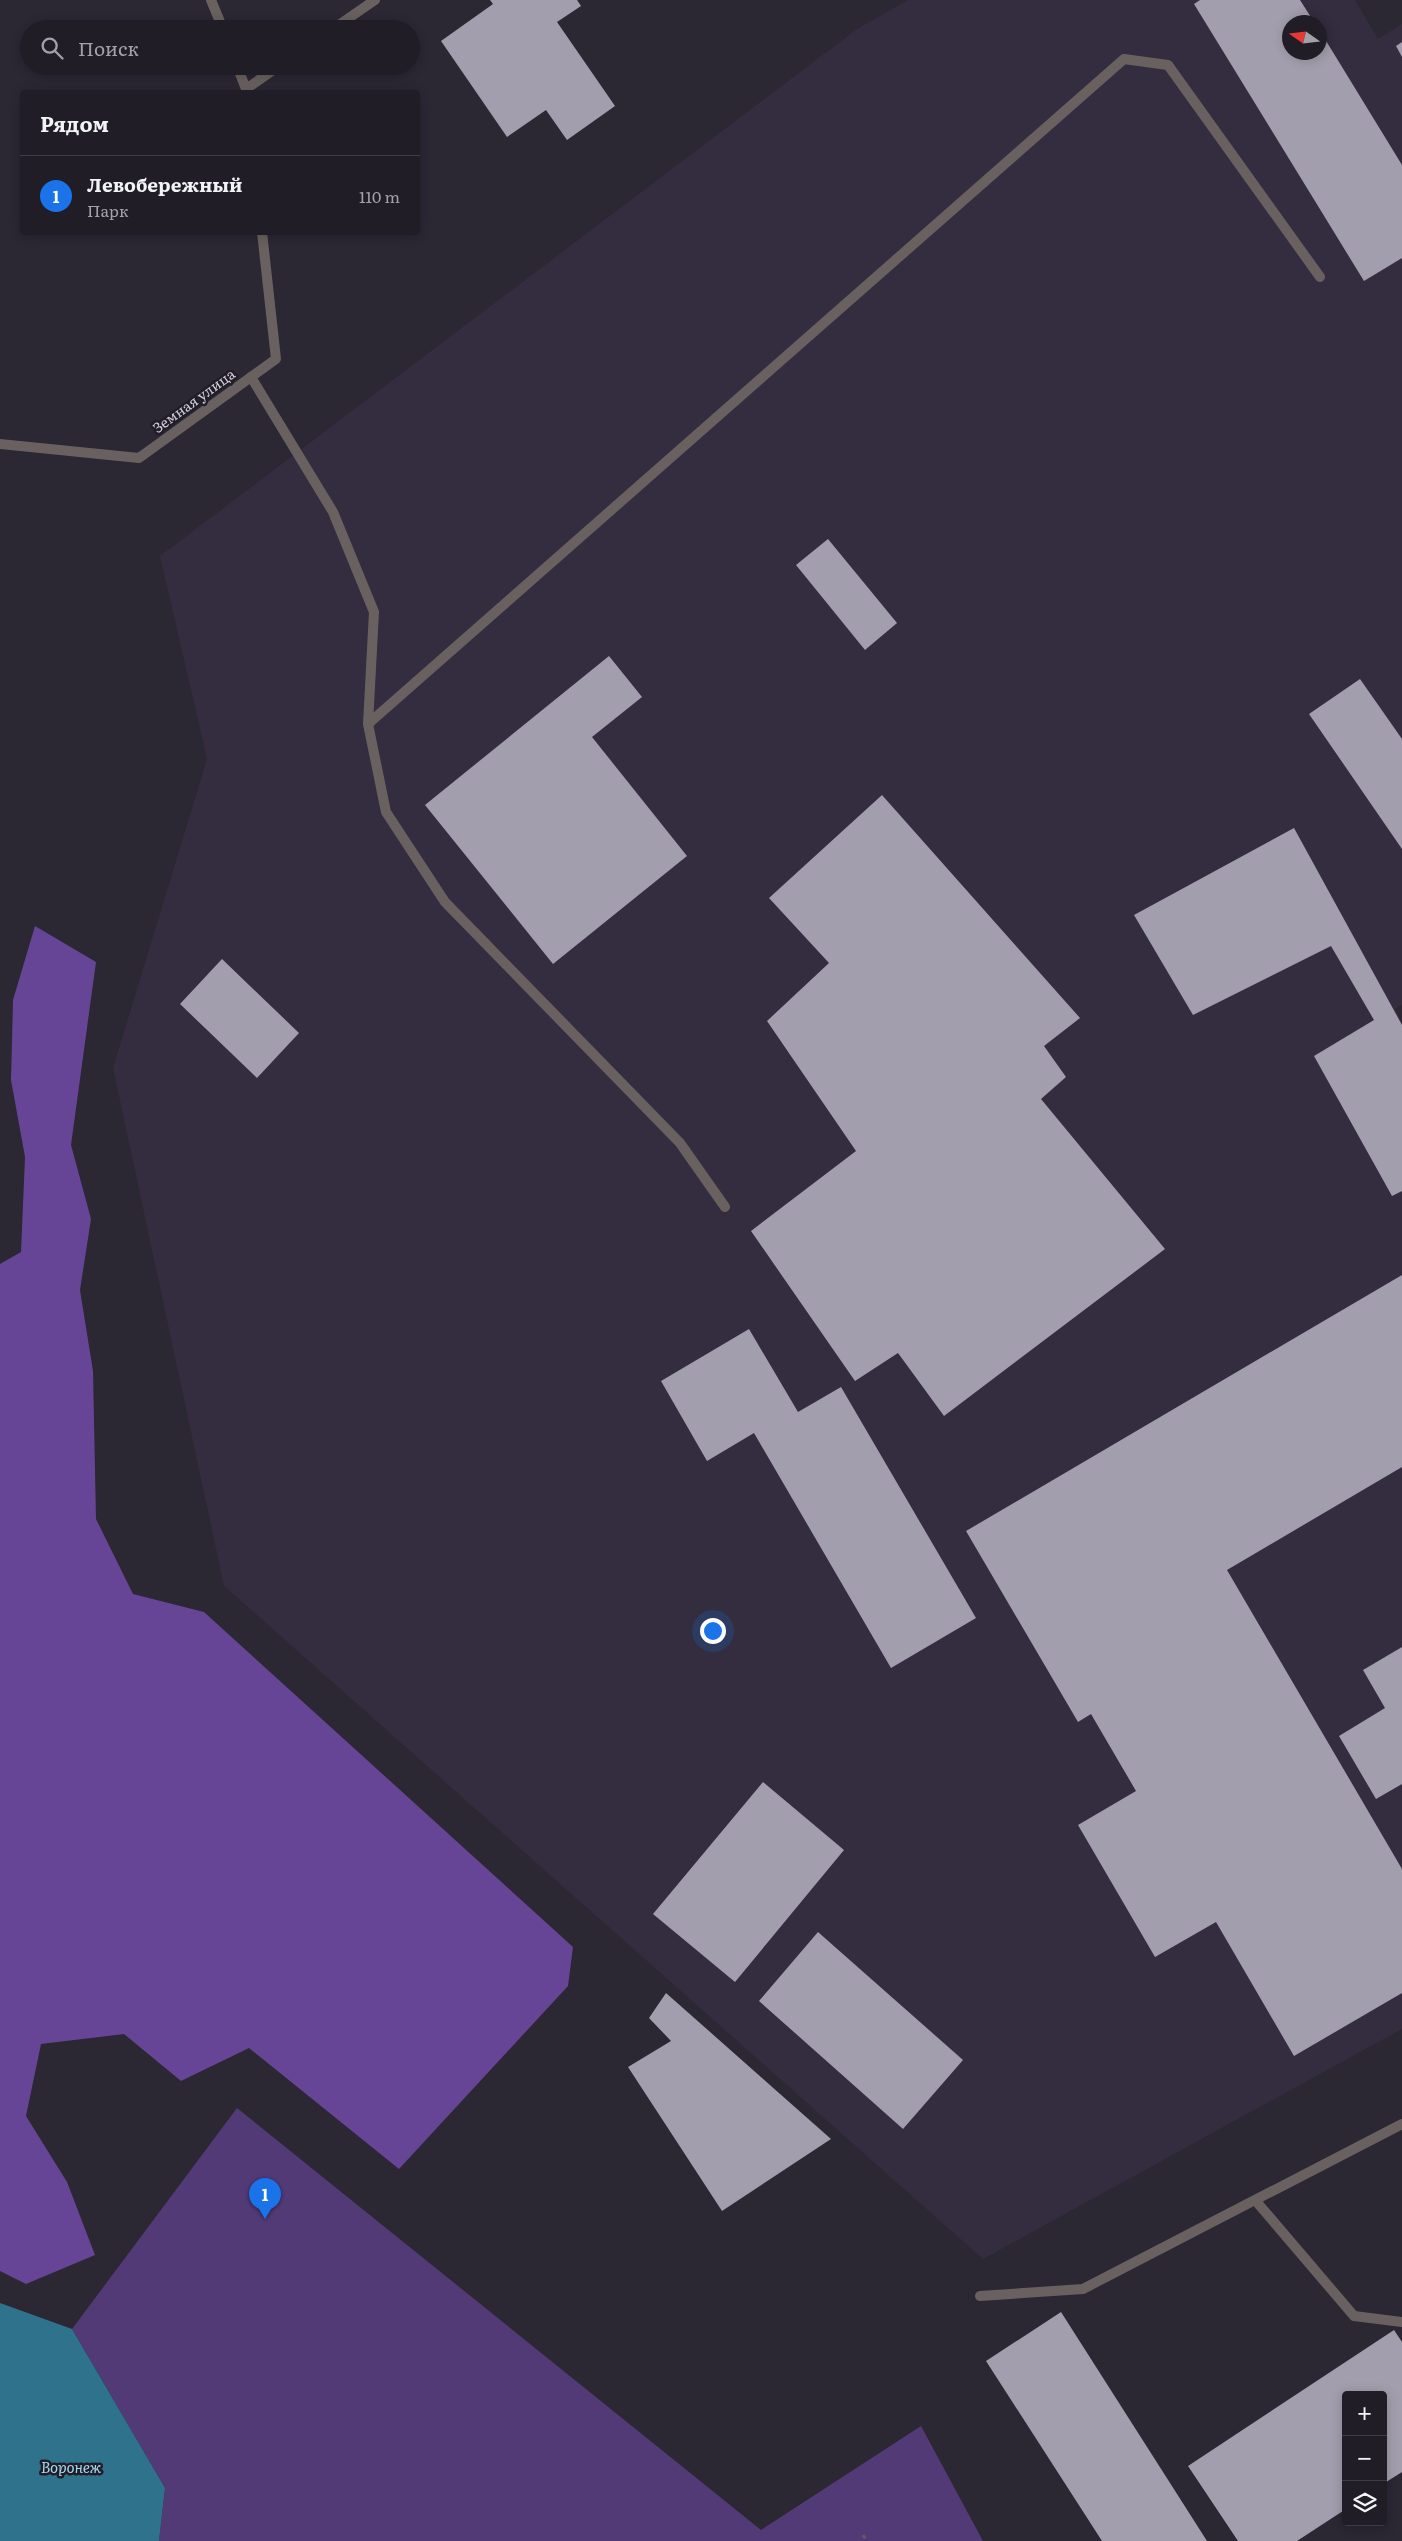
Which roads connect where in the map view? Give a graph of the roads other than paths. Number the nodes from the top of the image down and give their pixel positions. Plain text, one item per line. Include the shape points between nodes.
1 (211, 0) edge
2 (375, 0) edge
3 (219, 20) edge
4 (347, 20) edge
5 (240, 75) edge
6 (267, 75) edge
7 (246, 90) edge
8 (247, 90) edge
9 (262, 235) edge
10 (1320, 277) dead end
11 (251, 377) junction
12 (0, 444) edge
13 (368, 724) junction
14 (725, 1207) dead end
15 (1402, 2124) edge
16 (1255, 2200) junction
17 (980, 2296) dead end
18 (1402, 2322) edge

1 - 3 street
2 - 4 street
5 - 7 street
6 - 8 street
9 - 11 street, Земная улица via 276,358
10 - 13 street via 1168,65 1124,59
11 - 12 street, Земная улица via 139,458
11 - 13 street via 332,512 374,612
13 - 14 street via 386,812 444,902 680,1143
15 - 16 street
16 - 17 street via 1083,2289
16 - 18 street via 1354,2316

